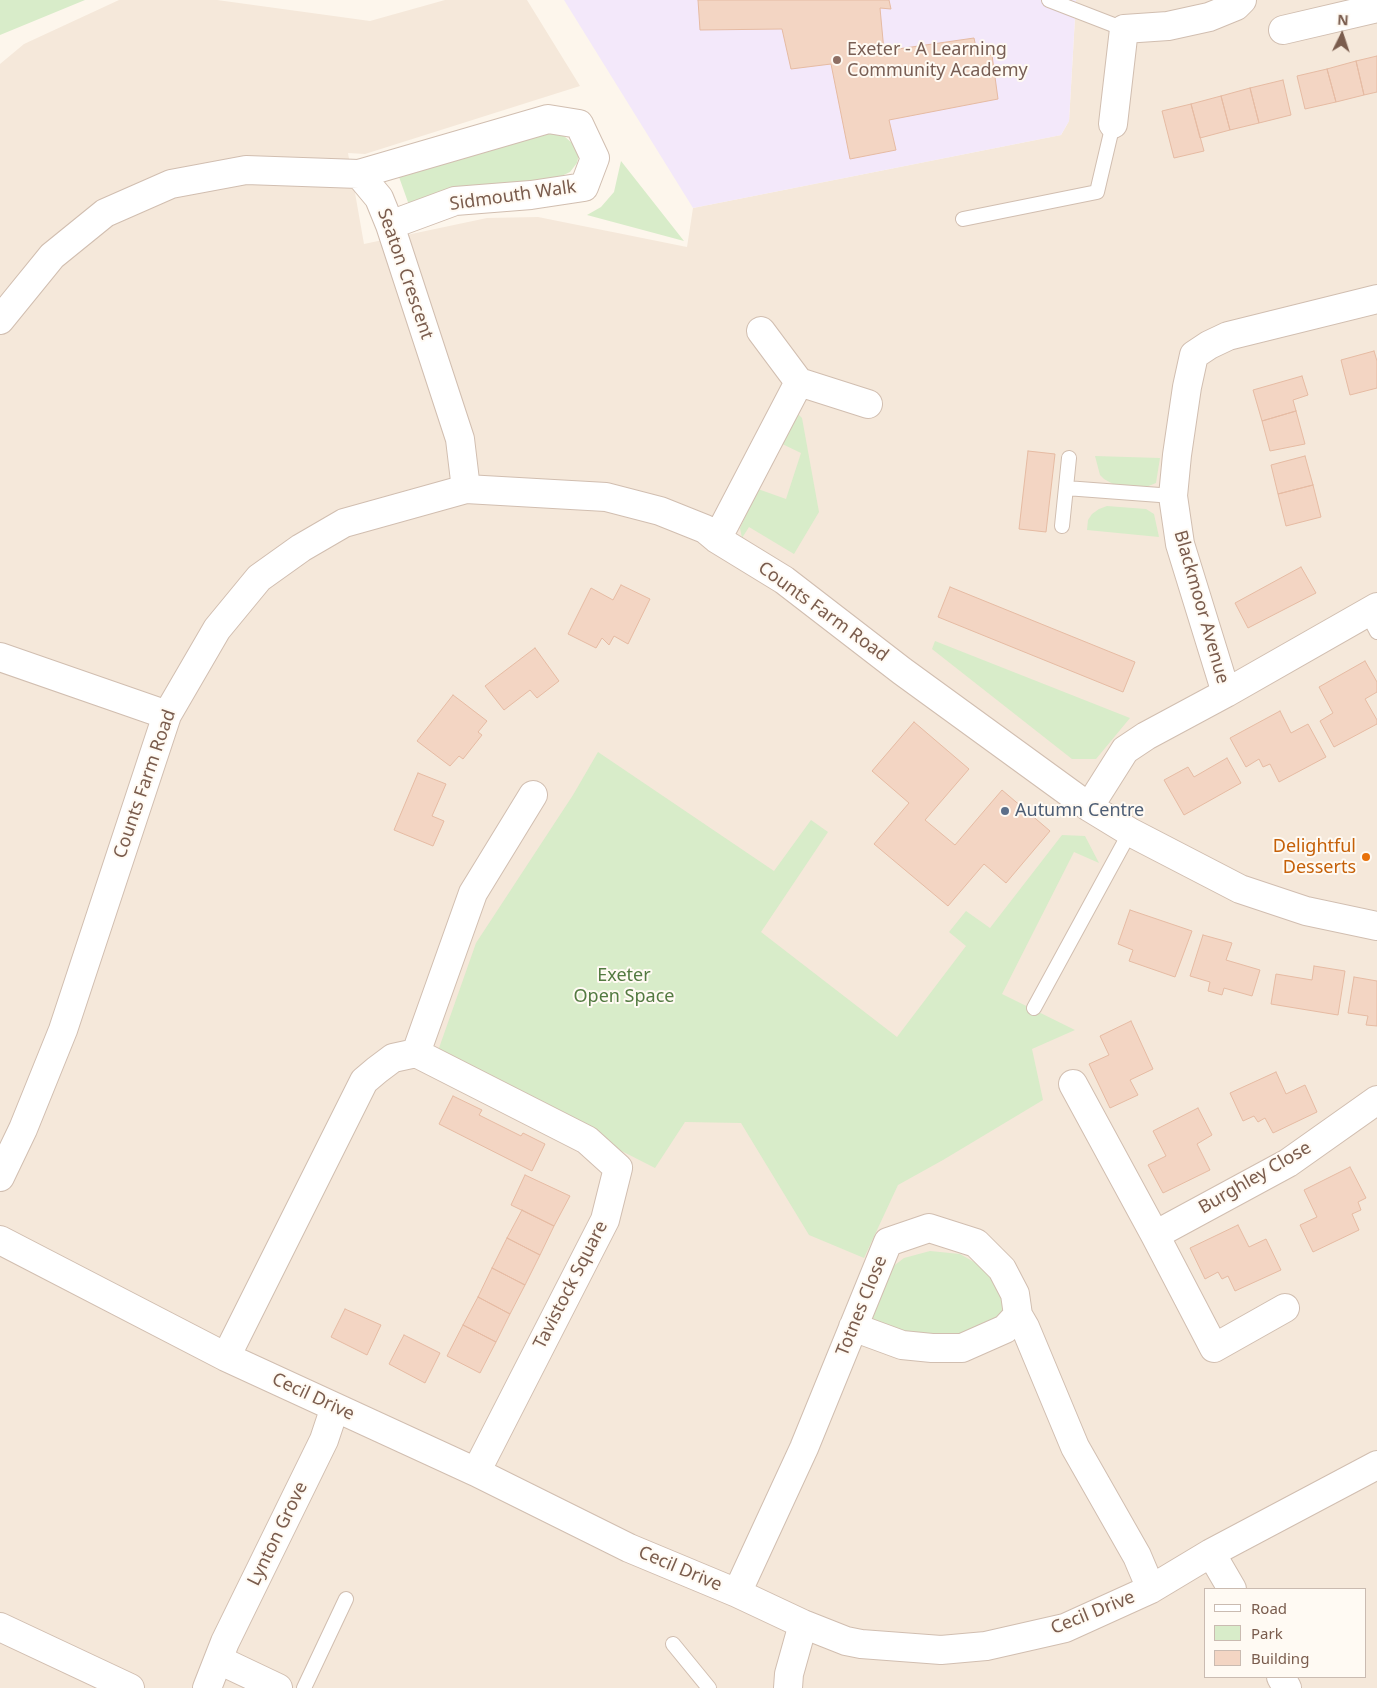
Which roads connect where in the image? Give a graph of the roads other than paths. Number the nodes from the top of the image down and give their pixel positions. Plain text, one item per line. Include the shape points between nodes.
1 (1049, 0) edge
2 (1242, 0) edge
3 (1377, 8) edge
4 (1326, 10) edge
5 (1124, 29) junction
6 (1283, 30) dead end
7 (1112, 124) joint
8 (359, 174) junction
9 (963, 219) dead end
10 (390, 225) junction
11 (1377, 299) edge
12 (0, 320) edge
13 (761, 331) dead end
14 (799, 382) junction
15 (868, 404) dead end
16 (1069, 458) dead end
17 (466, 488) junction
18 (1066, 488) junction
19 (1173, 496) junction
20 (1062, 526) dead end
21 (717, 540) junction
22 (1374, 617) edge
23 (0, 657) edge
24 (1226, 693) junction
25 (167, 715) junction
26 (533, 795) dead end
27 (1089, 807) junction
28 (1130, 832) junction
29 (1377, 926) edge
30 (1034, 1008) dead end
31 (416, 1053) junction
32 (1073, 1084) dead end
33 (1377, 1100) edge
34 (0, 1177) edge
35 (1155, 1235) junction
36 (0, 1240) edge
37 (1285, 1308) dead end
38 (1018, 1315) junction
39 (853, 1326) junction
40 (226, 1357) junction
41 (335, 1406) junction
42 (1377, 1466) edge
43 (476, 1472) junction
44 (1212, 1553) junction
45 (1231, 1588) edge
46 (1151, 1589) junction
47 (738, 1593) junction
48 (346, 1599) dead end
49 (803, 1624) junction
50 (0, 1627) edge
51 (673, 1644) dead end
52 (218, 1660) junction
53 (130, 1688) edge
54 (207, 1688) edge
55 (278, 1688) edge
56 (304, 1688) edge
57 (709, 1688) edge
58 (788, 1688) edge

1 - 5 lane
2 - 5 street via 1236,6 1209,17 1168,26
3 - 4 street
4 - 6 street
5 - 7 street
7 - 9 lane via 1097,192
8 - 10 street, Seaton Crescent via 379,198
8 - 10 street, Sidmouth Walk via 548,119 579,124 595,158 584,187 531,196 454,201
8 - 12 street via 246,170 171,184 105,213 52,256
10 - 17 street, Seaton Crescent via 460,439
11 - 19 street, Blackmoor Avenue via 1228,336 1194,356
13 - 14 street
14 - 15 street
14 - 21 street
16 - 18 lane
17 - 21 street, Counts Farm Road via 606,497 660,511 705,529
17 - 25 street, Counts Farm Road via 344,523 259,578 217,628
18 - 19 lane
18 - 20 lane
19 - 24 street, Blackmoor Avenue via 1180,544
21 - 27 street, Counts Farm Road via 784,580 902,671
22 - 24 street
23 - 25 street
24 - 27 street via 1125,750
25 - 34 street, Counts Farm Road via 63,1030
26 - 31 street via 473,893
27 - 28 street, Counts Farm Road
28 - 29 street, Counts Farm Road via 1240,889 1306,911
28 - 30 lane
31 - 40 street via 393,1058 364,1081
31 - 43 street, Tavistock Square via 588,1140 618,1168 605,1220
32 - 35 street
33 - 35 street, Burghley Close via 1288,1163
35 - 37 street via 1214,1348
36 - 40 street, Cecil Drive
38 - 39 street via 1005,1329 962,1348 902,1345
38 - 39 street, Totnes Close via 1015,1294 1002,1269 976,1243 929,1228 888,1242
38 - 46 street, Totnes Close via 1075,1447 1137,1556
39 - 47 street, Totnes Close via 804,1448
40 - 41 street, Cecil Drive
41 - 43 street, Cecil Drive
41 - 52 street, Lynton Grove via 324,1440
42 - 44 street, Cecil Drive
43 - 47 street, Cecil Drive via 629,1548
44 - 45 street
44 - 46 street, Cecil Drive
46 - 49 street, Cecil Drive via 1065,1628 986,1646 941,1650 861,1644
47 - 49 street, Cecil Drive
48 - 56 lane
49 - 58 street
50 - 53 street
51 - 57 lane
52 - 54 street, Lynton Grove
52 - 55 street

